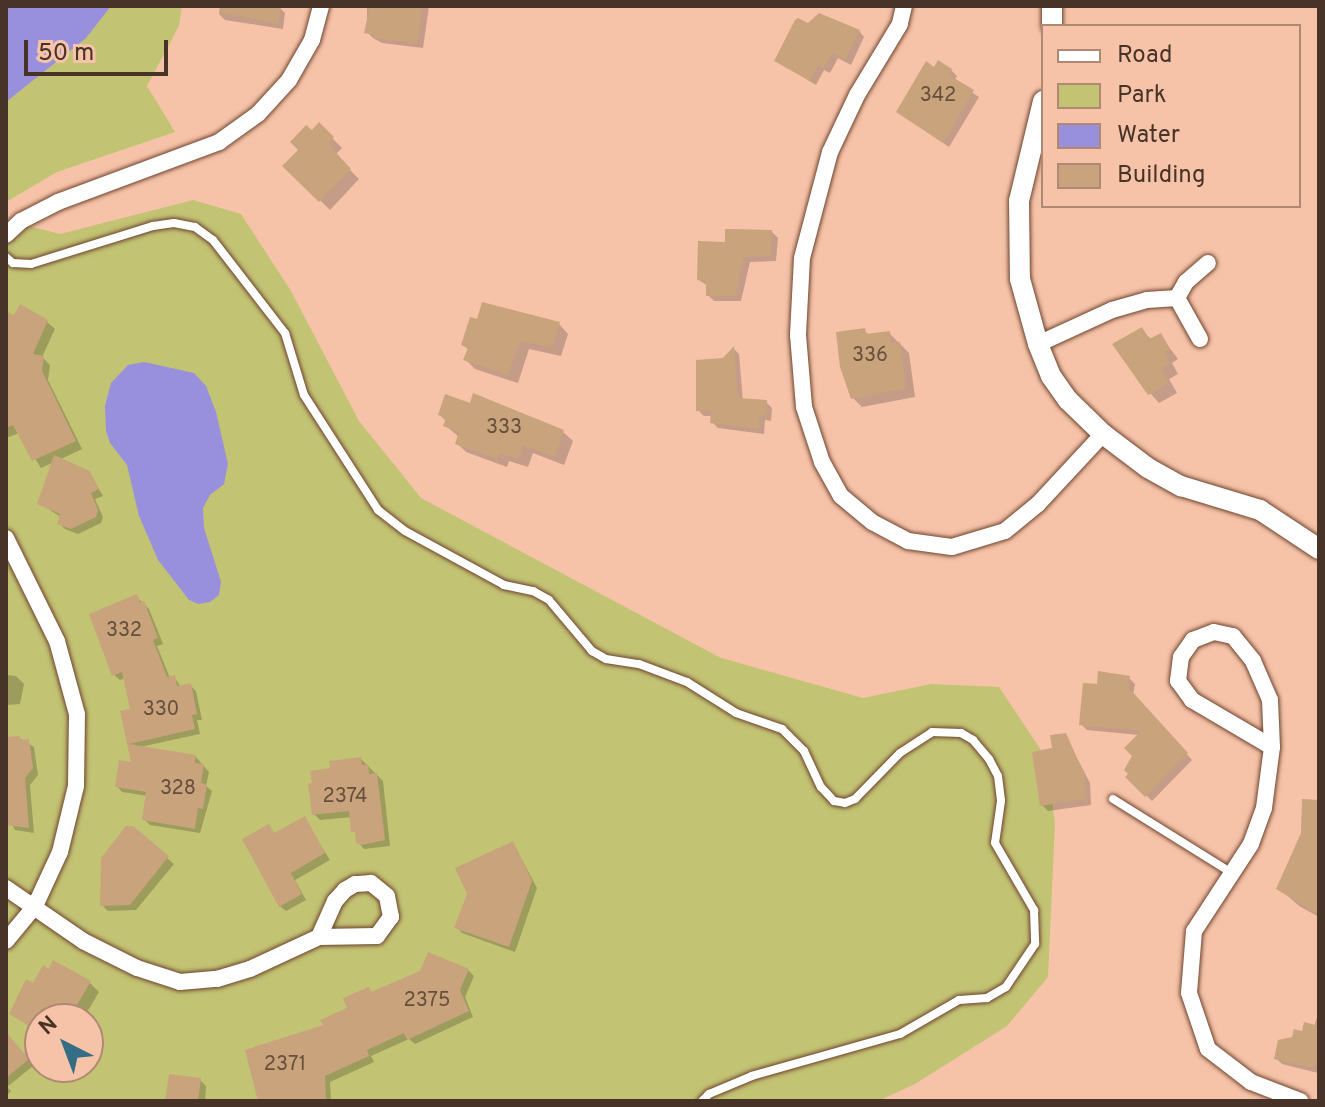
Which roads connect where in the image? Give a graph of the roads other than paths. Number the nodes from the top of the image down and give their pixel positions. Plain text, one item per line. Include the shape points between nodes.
1 (321, 6) edge
2 (904, 6) edge
3 (1041, 109) edge
4 (6, 235) edge
5 (6, 257) edge
6 (1208, 263) dead end
7 (1177, 298) junction
8 (1200, 339) dead end
9 (1038, 344) junction
10 (1103, 434) junction
11 (6, 538) edge
12 (1319, 549) edge
13 (1272, 747) junction
14 (1113, 799) dead end
15 (1232, 873) junction
16 (6, 888) edge
17 (35, 906) junction
18 (319, 937) junction
19 (6, 941) edge
20 (702, 1101) edge
21 (1300, 1101) edge

1 - 4 street via 312,40 289,80 248,121 219,142 58,202
2 - 10 street via 900,24 830,152 802,258 798,335 804,407 822,462 841,496 872,522 908,541 952,547 1005,531 1038,504
3 - 9 street via 1019,201 1020,279
5 - 20 lane via 31,264 153,226 195,227 213,240 285,333 304,395 378,510 405,531 504,585 549,600 592,651 606,659 639,664 687,682 736,713 782,729 804,751 834,801 855,799 900,753 932,732 961,733 989,759 1001,801 995,843 1034,910 1035,944 1006,987 987,998 959,1000 900,1034 752,1076
6 - 7 street
7 - 8 street
7 - 9 street via 1112,310
9 - 10 street via 1068,400
10 - 12 street via 1167,480 1260,510
11 - 17 street via 57,641 77,714 76,786 60,852
13 - 13 street via 1270,700 1253,661 1233,636 1214,632 1193,640 1181,657 1178,681 1192,700
13 - 15 street via 1264,808 1251,844
14 - 15 lane
15 - 21 street via 1194,931 1189,993 1208,1049 1251,1082
16 - 17 street
17 - 18 street via 83,941 180,982 250,969
17 - 19 street
18 - 18 street via 377,936 391,917 387,896 371,883 345,890

